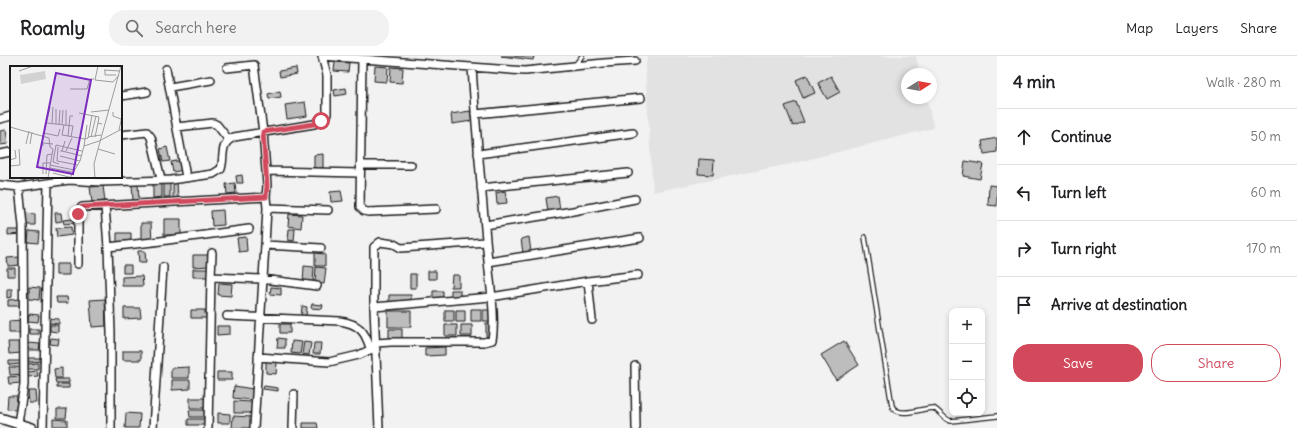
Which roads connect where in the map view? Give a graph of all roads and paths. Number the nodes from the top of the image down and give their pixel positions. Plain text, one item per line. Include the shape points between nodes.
1 (322, 56) edge
2 (582, 56) edge
3 (385, 58) edge
4 (362, 59) junction
5 (635, 61) dead end
6 (575, 66) junction
7 (472, 67) junction
8 (227, 68) dead end
9 (166, 69) dead end
10 (210, 80) dead end
11 (170, 87) junction
12 (147, 92) dead end
13 (122, 96) edge
14 (641, 98) dead end
15 (475, 114) junction
16 (10, 116) edge
17 (0, 119) edge
18 (177, 127) junction
19 (263, 132) junction
20 (633, 133) dead end
21 (122, 135) edge
22 (228, 139) junction
23 (10, 152) edge
24 (0, 154) edge
25 (478, 154) junction
26 (411, 165) dead end
27 (360, 169) junction
28 (266, 171) junction
29 (628, 173) dead end
30 (186, 177) junction
31 (69, 178) edge
32 (161, 179) junction
33 (48, 183) junction
34 (0, 185) edge
35 (19, 187) junction
36 (481, 188) junction
37 (266, 197) junction
38 (635, 199) dead end
39 (105, 206) junction
40 (267, 208) junction
41 (436, 209) dead end
42 (328, 210) dead end
43 (485, 225) junction
44 (249, 229) dead end
45 (865, 237) dead end
46 (640, 238) dead end
47 (486, 242) junction
48 (265, 245) junction
49 (108, 247) junction
50 (321, 248) dead end
51 (212, 252) dead end
52 (488, 262) junction
53 (78, 264) dead end
54 (163, 267) dead end
55 (638, 275) dead end
56 (211, 277) junction
57 (262, 279) junction
58 (588, 282) junction
59 (317, 286) dead end
60 (492, 298) junction
61 (374, 307) junction
62 (227, 316) dead end
63 (260, 317) junction
64 (592, 320) dead end
65 (374, 346) junction
66 (258, 357) junction
67 (635, 366) dead end
68 (294, 394) dead end
69 (997, 416) edge
70 (0, 418) edge
71 (18, 423) junction
72 (32, 428) edge
73 (43, 428) edge
74 (111, 428) edge
75 (153, 428) edge
76 (208, 428) edge
77 (254, 428) edge
78 (294, 428) edge
79 (379, 428) edge
80 (636, 428) edge

1 - 4 street
1 - 19 street via 327,75 325,118 314,124
2 - 6 lane
3 - 4 street
3 - 7 street
4 - 27 street
5 - 6 street
6 - 7 street via 525,71
7 - 15 street
8 - 19 street via 254,65
9 - 11 street
10 - 11 street
11 - 18 street
12 - 13 street
14 - 15 street
15 - 25 street
16 - 17 street
18 - 22 street via 213,123
18 - 30 street
19 - 22 street
19 - 28 street
20 - 25 street
21 - 32 street via 147,132 151,137
22 - 30 street via 224,147 221,169 213,174
23 - 24 street
25 - 36 street
26 - 27 street
27 - 28 street
27 - 41 street via 360,207 364,211
28 - 37 street
29 - 36 street
30 - 32 street
31 - 32 street via 100,182
31 - 33 street
33 - 35 street
33 - 73 street
34 - 35 street
35 - 71 street via 23,226 24,385
36 - 43 street
37 - 39 street
37 - 40 street
38 - 43 street
39 - 49 street
39 - 53 street via 82,207 78,211
40 - 42 street
40 - 48 street
43 - 47 street
44 - 49 street
45 - 69 lane via 894,410 901,413 933,408 951,421
46 - 52 street
47 - 52 street
47 - 61 street via 401,248 380,242 374,247
48 - 50 street
48 - 57 street
49 - 74 street
51 - 56 street
52 - 60 street
54 - 75 street
55 - 58 street
56 - 57 street
56 - 76 street
57 - 59 street
57 - 63 street
58 - 60 street
58 - 64 street
60 - 61 street
60 - 65 street via 494,333 490,342
61 - 65 street
62 - 63 street
63 - 65 street via 349,322 363,331
63 - 66 street
65 - 66 street via 359,355 329,362
65 - 79 street
66 - 77 street
67 - 80 street
68 - 78 street
70 - 71 main road
71 - 72 main road

